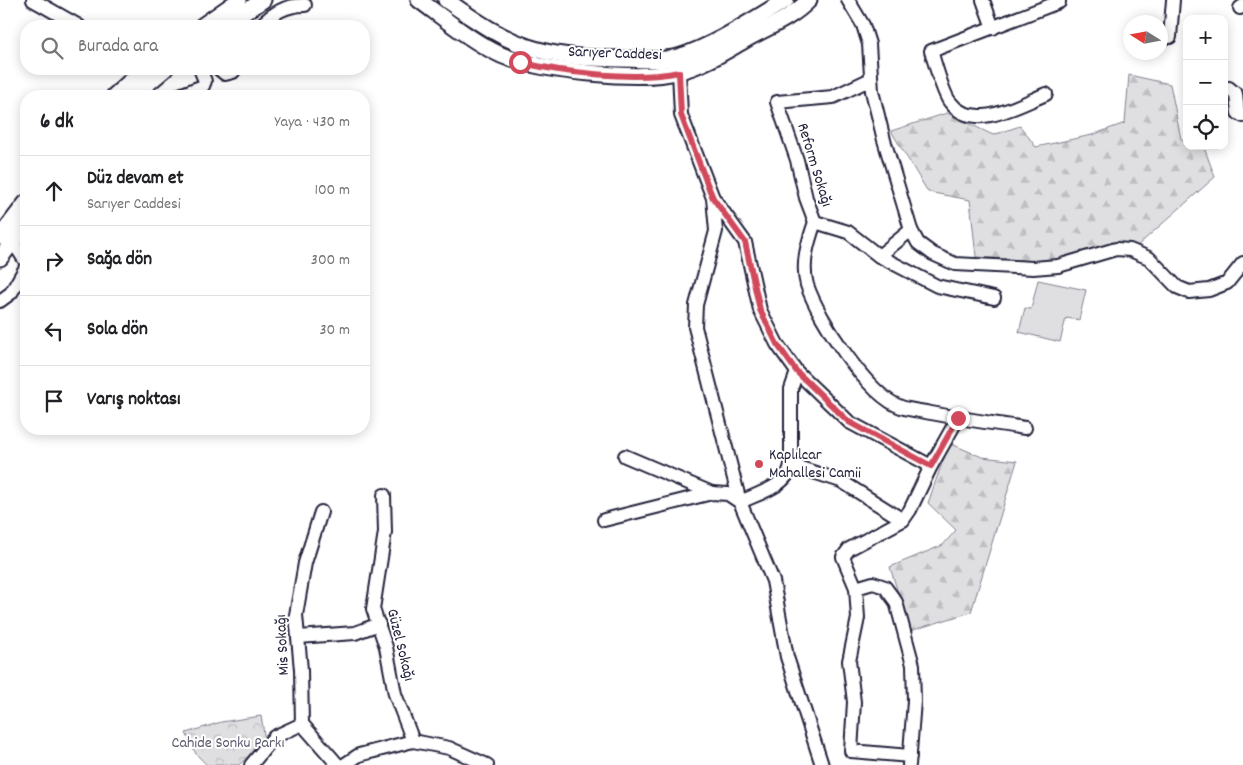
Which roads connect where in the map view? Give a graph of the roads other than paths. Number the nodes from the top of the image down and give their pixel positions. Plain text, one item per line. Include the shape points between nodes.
1 (33, 0) edge
2 (239, 0) edge
3 (262, 0) edge
4 (419, 0) edge
5 (446, 0) edge
6 (786, 0) edge
7 (809, 0) edge
8 (848, 0) edge
9 (983, 0) edge
10 (1059, 0) edge
11 (1172, 0) edge
12 (305, 5) dead end
13 (68, 20) edge
14 (211, 20) edge
15 (233, 20) edge
16 (266, 20) edge
17 (992, 28) junction
18 (1170, 37) dead end
19 (678, 64) junction
20 (137, 75) edge
21 (158, 75) edge
22 (202, 75) edge
23 (871, 79) junction
24 (1228, 88) edge
25 (121, 90) edge
26 (140, 90) edge
27 (193, 90) edge
28 (1046, 94) dead end
29 (1243, 116) edge
30 (713, 198) junction
31 (20, 215) edge
32 (815, 222) junction
33 (20, 230) edge
34 (911, 230) junction
35 (7, 240) edge
36 (20, 255) edge
37 (879, 256) junction
38 (0, 258) edge
39 (1241, 273) edge
40 (20, 277) edge
41 (994, 298) dead end
42 (0, 301) edge
43 (797, 372) junction
44 (958, 418) junction
45 (1025, 428) dead end
46 (625, 456) dead end
47 (791, 466) junction
48 (931, 466) junction
49 (712, 493) junction
50 (384, 494) dead end
51 (740, 502) junction
52 (321, 512) dead end
53 (604, 520) dead end
54 (903, 520) junction
55 (856, 588) junction
56 (379, 624) junction
57 (298, 636) junction
58 (302, 724) junction
59 (414, 741) junction
60 (360, 754) junction
61 (909, 761) edge
62 (251, 765) edge
63 (338, 765) edge
64 (344, 765) edge
65 (369, 765) edge
66 (487, 765) edge
67 (822, 765) edge

1 - 13 street
2 - 14 main road
3 - 15 main road
4 - 19 main road, Sarıyer Caddesi via 478,42 528,64 615,74 663,74
5 - 19 main road, Sarıyer Caddesi via 485,28 532,50 571,57
6 - 19 main road, Sarıyer Caddesi via 699,48
7 - 19 main road, Sarıyer Caddesi via 790,15 717,56
8 - 23 street via 864,25 869,44
9 - 17 street
10 - 17 street
11 - 18 street
12 - 16 street via 292,5
17 - 28 street via 931,51 949,102 964,114 982,117
19 - 30 street via 681,115
20 - 25 main road
21 - 26 main road
22 - 27 street via 203,86
23 - 32 street, Reform Sokağı via 833,97 777,102
23 - 34 street via 884,140
24 - 29 street via 1236,94 1238,113
30 - 43 street via 745,242 760,310 777,344
30 - 51 street via 716,231 696,305 695,327
31 - 35 main road
32 - 37 street, Reform Sokağı via 848,232
32 - 44 street via 807,247 807,285 826,323 854,366 874,390 900,407
33 - 35 main road
34 - 37 street
34 - 39 street via 918,243 955,264 1033,268 1058,266 1116,249 1130,250 1149,258 1177,287 1189,292 1209,290
35 - 36 street
35 - 38 main road
37 - 41 street, Reform Sokağı via 937,286
40 - 42 street via 11,292
43 - 47 street via 792,390
43 - 48 street via 849,422
44 - 45 street
44 - 48 street
46 - 49 street
47 - 51 street via 784,480
47 - 54 street via 841,481
48 - 54 street
49 - 51 street via 728,494
49 - 53 street
50 - 56 street, Güzel Sokağı via 385,532 373,608
51 - 67 street via 773,581 787,657
52 - 57 street, Mis Sokağı via 305,563 296,615
54 - 55 street via 844,553 842,557
55 - 61 street via 874,584 885,586 896,602 913,665
55 - 61 street via 858,618 849,661 854,702 851,751
56 - 57 street via 355,633
56 - 59 street, Güzel Sokağı via 395,694
57 - 58 street, Mis Sokağı
58 - 62 street via 274,737
58 - 63 street
59 - 60 street
59 - 66 street via 449,748
60 - 64 street
60 - 65 street

